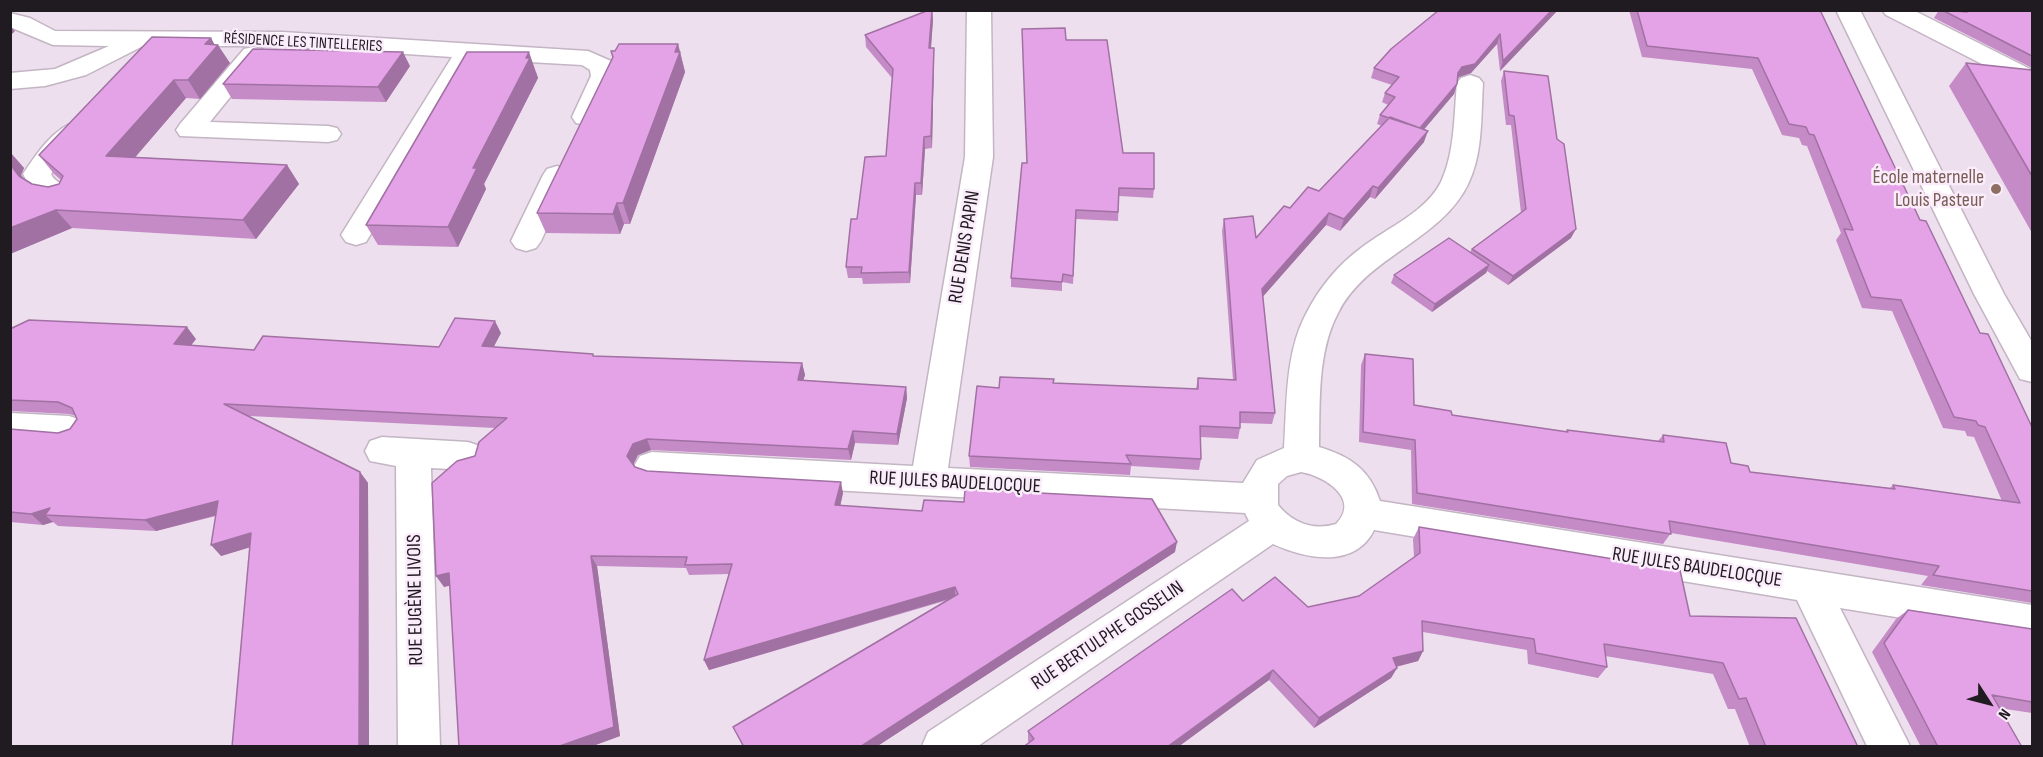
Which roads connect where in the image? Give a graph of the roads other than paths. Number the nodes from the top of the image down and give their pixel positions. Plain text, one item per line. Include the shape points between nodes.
1 (979, 10) edge
2 (1848, 10) edge
3 (1894, 10) edge
4 (10, 20) edge
5 (139, 39) junction
6 (266, 39) junction
7 (468, 52) junction
8 (2032, 80) edge
9 (10, 81) edge
10 (1470, 83) dead end
11 (92, 113) edge
12 (328, 134) dead end
13 (62, 195) edge
14 (356, 235) dead end
15 (526, 241) dead end
16 (2032, 370) edge
17 (10, 426) edge
18 (69, 429) edge
19 (468, 456) edge
20 (1301, 458) junction
21 (652, 466) dead end
22 (928, 481) junction
23 (1265, 512) junction
24 (1362, 513) junction
25 (1809, 586) junction
26 (2032, 622) edge
27 (419, 747) edge
28 (943, 747) edge
29 (1889, 747) edge

1 - 22 street, RUE DENIS PAPIN via 979,157
2 - 16 street via 1989,294
3 - 8 street
4 - 5 street, RÉSIDENCE LES TINTELLERIES via 26,23 36,33 53,38
5 - 6 street, RÉSIDENCE LES TINTELLERIES
5 - 9 street via 123,63 36,81
6 - 7 street, RÉSIDENCE LES TINTELLERIES
6 - 12 street via 189,130
7 - 14 street
7 - 15 street, RÉSIDENCE LES TINTELLERIES via 579,57 602,66 604,76
10 - 20 street via 1462,155 1450,191 1429,214 1353,270 1317,323 1311,346
11 - 13 street via 37,174 43,186
17 - 18 street
19 - 27 street, RUE EUGÈNE LIVOIS via 397,452
20 - 23 street via 1279,463 1261,480
20 - 24 street via 1323,462 1343,472 1360,495
21 - 22 street, RUE JULES BAUDELOCQUE
22 - 23 street, RUE JULES BAUDELOCQUE
23 - 24 street via 1293,538 1326,543 1347,535
23 - 28 street, RUE BERTULPHE GOSSELIN
24 - 25 street, RUE JULES BAUDELOCQUE
25 - 26 street, RUE JULES BAUDELOCQUE
25 - 29 street

